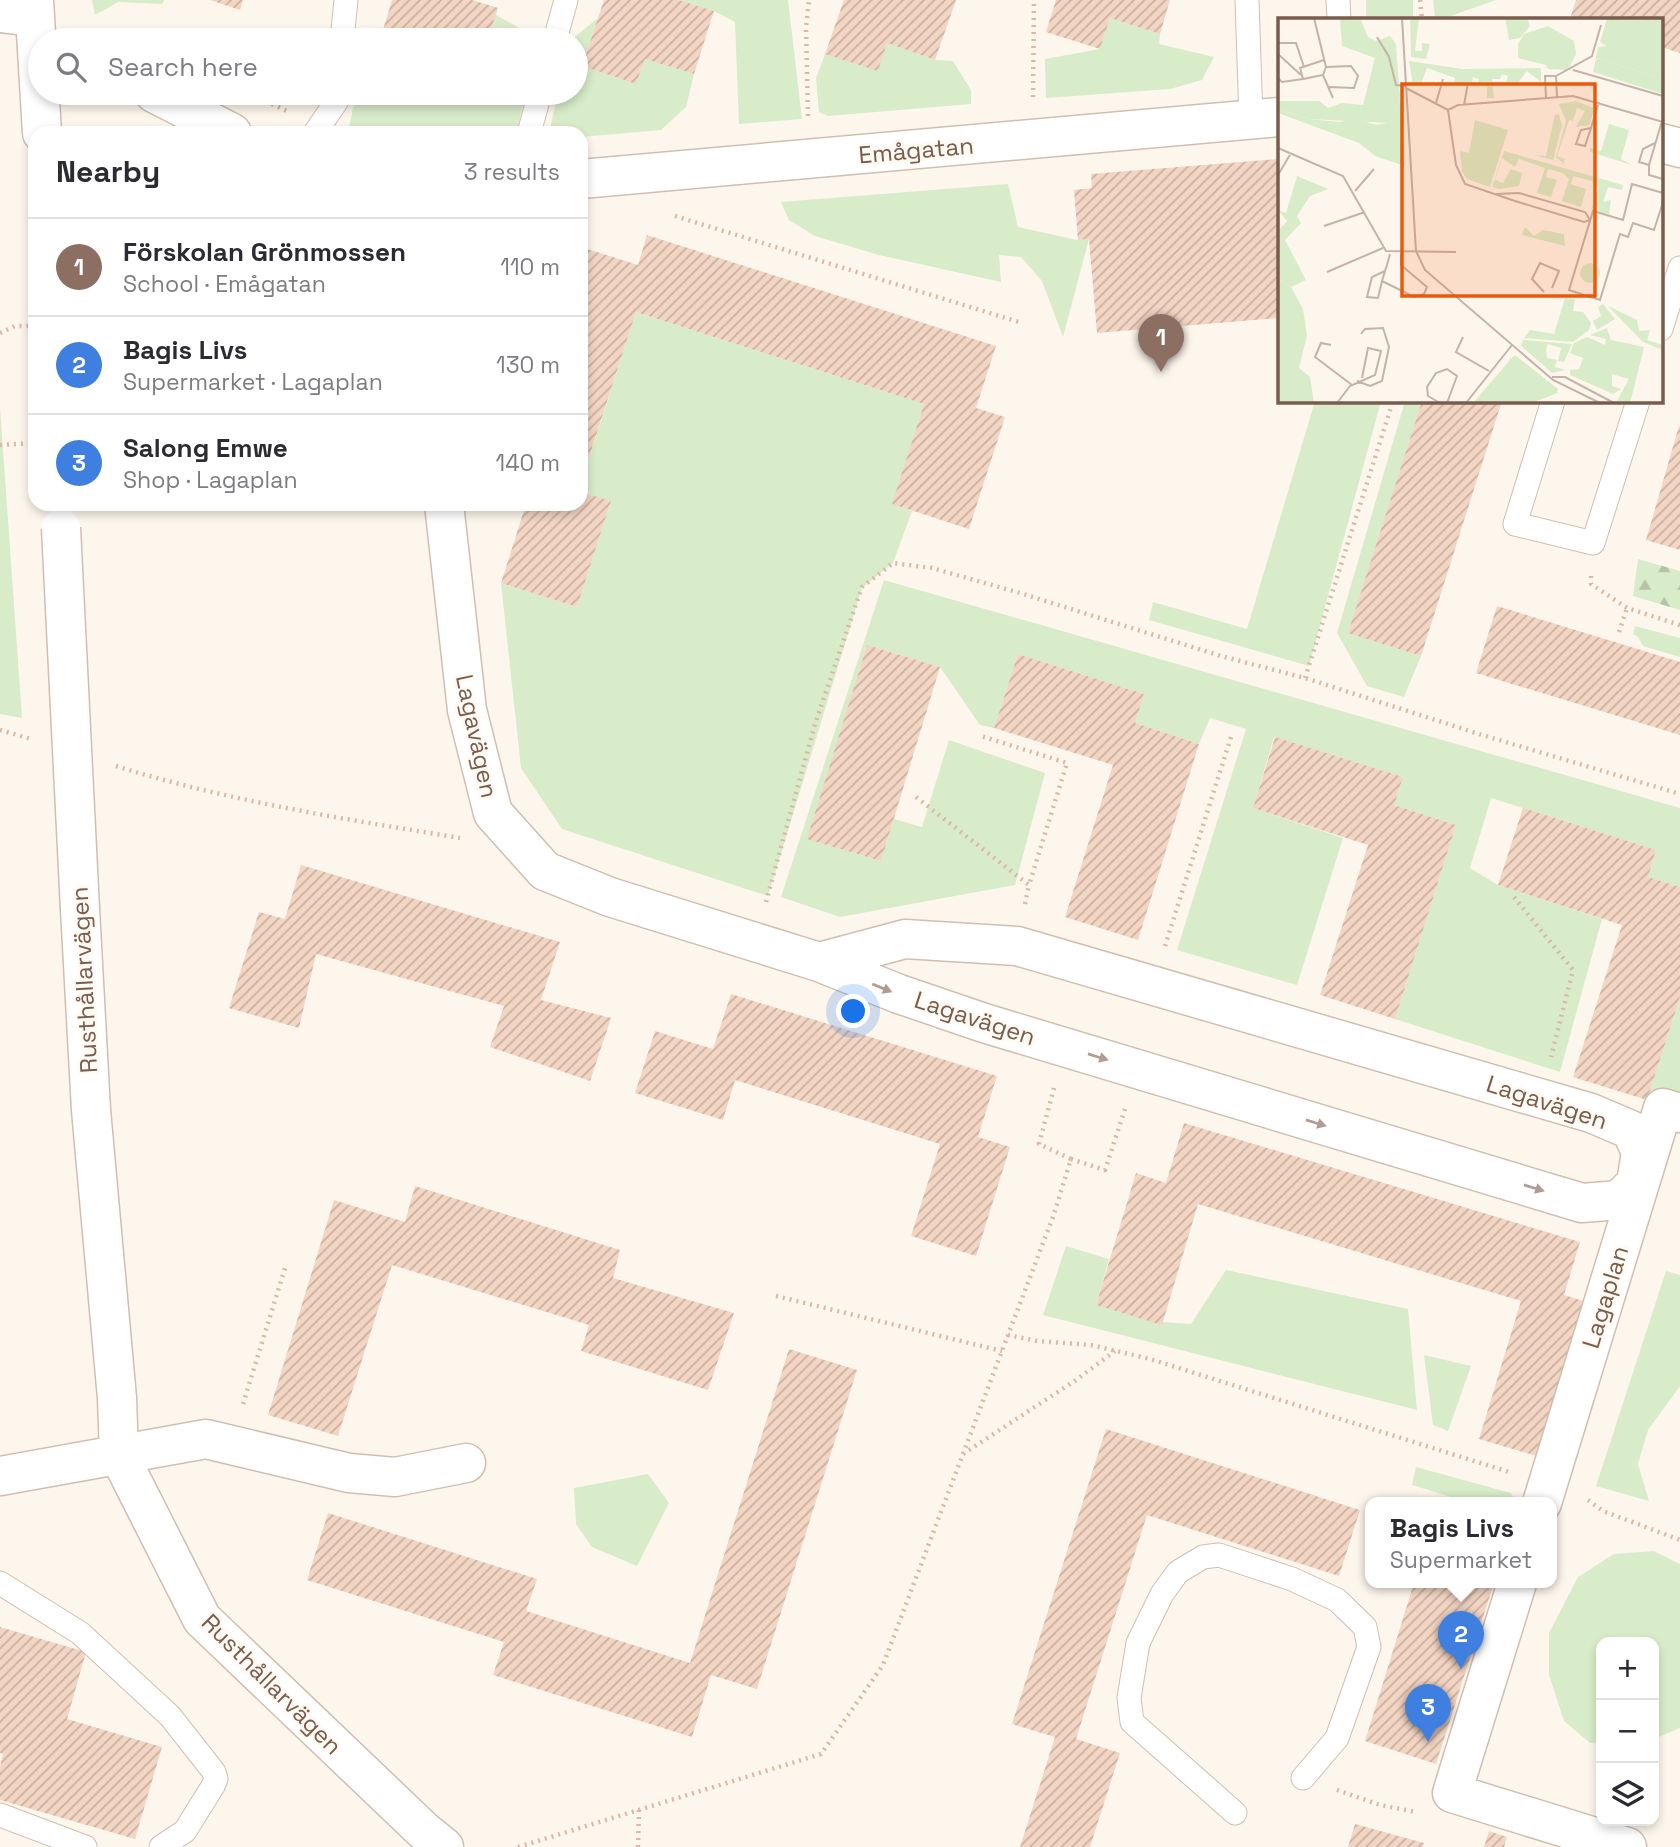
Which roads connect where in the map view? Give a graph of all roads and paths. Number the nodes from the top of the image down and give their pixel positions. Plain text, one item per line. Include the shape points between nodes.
1 (346, 0) edge
2 (566, 0) edge
3 (809, 0) edge
4 (1034, 0) edge
5 (1247, 0) edge
6 (1338, 0) edge
7 (1420, 0) edge
8 (1339, 18) edge
9 (1422, 18) edge
10 (343, 28) edge
11 (558, 28) edge
12 (39, 105) edge
13 (177, 105) edge
14 (334, 105) edge
15 (537, 105) edge
16 (1034, 105) dead end
17 (1265, 118) edge
18 (808, 125) dead end
19 (41, 126) edge
20 (218, 126) edge
21 (321, 126) edge
22 (531, 126) edge
23 (1662, 143) edge
24 (1680, 148) edge
25 (588, 178) edge
26 (663, 212) dead end
27 (1680, 268) edge
28 (1022, 323) dead end
29 (28, 326) edge
30 (1662, 326) edge
31 (0, 333) edge
32 (1393, 402) edge
33 (1553, 402) edge
34 (1638, 402) edge
35 (28, 443) edge
36 (0, 445) edge
37 (445, 511) edge
38 (60, 516) edge
39 (1593, 543) junction
40 (1627, 608) junction
41 (1680, 625) edge
42 (1619, 632) dead end
43 (1305, 678) junction
44 (0, 730) edge
45 (981, 736) dead end
46 (1231, 737) dead end
47 (41, 742) dead end
48 (106, 763) dead end
49 (1680, 794) edge
50 (916, 797) dead end
51 (493, 813) junction
52 (1514, 897) dead end
53 (754, 941) junction
54 (818, 962) junction
55 (1154, 984) junction
56 (1067, 1047) junction
57 (1139, 1069) junction
58 (1540, 1098) junction
59 (1680, 1113) edge
60 (1071, 1159) junction
61 (285, 1268) dead end
62 (776, 1296) dead end
63 (1008, 1335) junction
64 (1002, 1350) junction
65 (1115, 1350) junction
66 (230, 1445) junction
67 (962, 1454) junction
68 (119, 1455) junction
69 (466, 1463) dead end
70 (0, 1476) edge
71 (1556, 1494) edge
72 (1680, 1540) edge
73 (0, 1583) edge
74 (1515, 1588) edge
75 (1303, 1778) dead end
76 (639, 1810) junction
77 (1235, 1813) dead end
78 (0, 1815) edge
79 (434, 1839) edge
80 (85, 1847) edge
81 (161, 1847) edge
82 (518, 1847) edge
83 (638, 1847) edge
84 (1628, 1847) edge

1 - 10 lane
2 - 11 lane
3 - 18 path
4 - 16 path
5 - 17 lane, Emågatan
6 - 8 lane
7 - 9 path
12 - 19 street
13 - 20 street
14 - 21 lane
15 - 22 lane
17 - 25 street, Emågatan
23 - 24 street
26 - 28 path
27 - 30 lane
29 - 31 path
32 - 43 path
33 - 39 lane via 1516,524
34 - 39 lane
35 - 36 path
37 - 51 street, Lagavägen via 467,710
38 - 68 street, Rusthållarvägen, bridge via 91,1110
39 - 40 path via 1591,584
40 - 41 path
40 - 42 path
43 - 49 path
43 - 53 path via 945,572 893,563 862,587 815,724
44 - 47 path
45 - 50 path via 1067,763 1029,885
46 - 55 path
48 - 51 path via 299,812 463,838
51 - 53 street, Lagavägen via 545,871 610,897
52 - 58 path via 1573,971
53 - 54 street, Lagavägen
54 - 55 street, Lagavägen via 905,939 1017,946
54 -> 56 street, Lagavägen via 899,994
55 - 58 street, Lagavägen
56 -> 57 street, Lagavägen
56 - 60 path via 1039,1144
57 -> 58 street, Lagavägen via 1582,1203 1619,1200 1636,1183 1641,1152 1631,1130
57 - 60 path via 1105,1170
59 - 71 street, Lagaplan via 1663,1108
60 - 63 path
61 - 66 path
62 - 64 path
63 - 64 path
63 - 65 path
64 - 67 path
65 - 67 path
65 - 71 path via 1333,1415
66 - 68 street via 206,1439
66 - 69 street via 349,1473 395,1477
67 - 76 path via 883,1665 821,1754
68 - 70 street
68 - 79 street, Rusthållarvägen via 202,1619
71 - 72 path
73 - 81 lane via 80,1633 170,1716 214,1772 213,1786 185,1831
74 - 84 street via 1452,1793
75 - 77 lane via 1337,1738 1369,1647 1365,1627 1337,1600 1292,1579 1219,1555 1203,1557 1178,1572 1138,1643 1129,1698 1132,1722
76 - 82 path
76 - 83 path
78 - 80 lane

